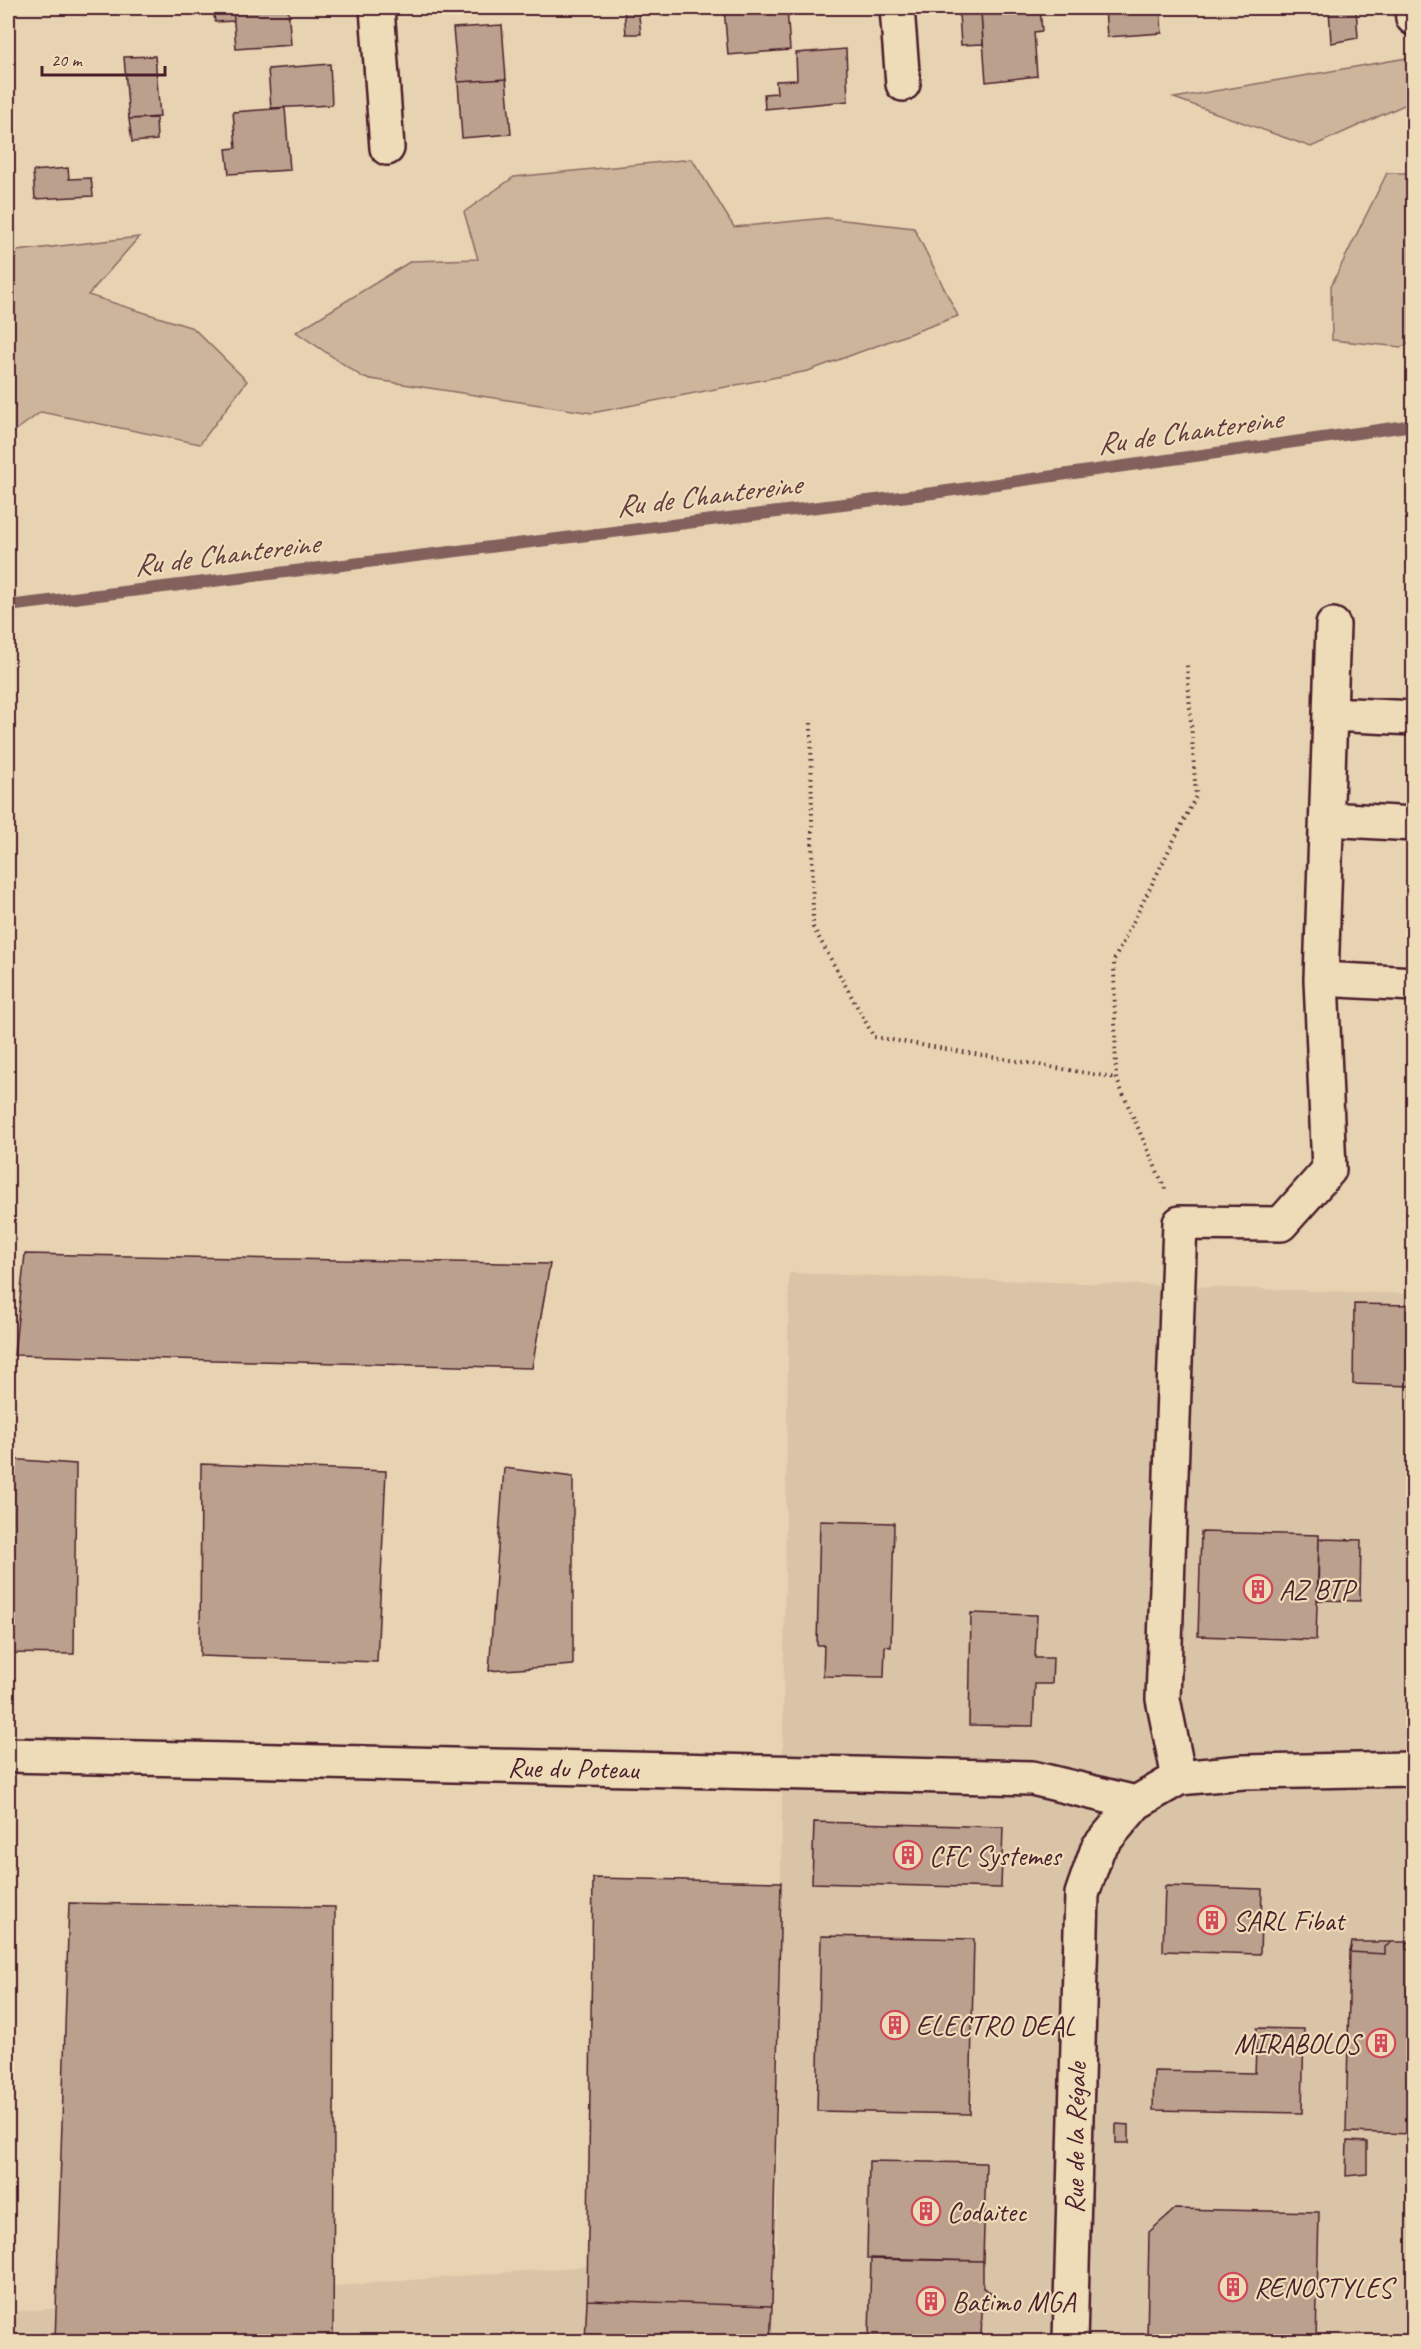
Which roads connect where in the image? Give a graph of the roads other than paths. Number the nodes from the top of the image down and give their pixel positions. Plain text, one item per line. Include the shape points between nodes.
1 (377, 8) edge
2 (897, 8) edge
3 (1412, 8) edge
4 (1413, 18) edge
5 (903, 84) dead end
6 (387, 148) dead end
7 (1333, 625) dead end
8 (1330, 714) junction
9 (1413, 718) edge
10 (1327, 819) junction
11 (1413, 824) edge
12 (1322, 979) junction
13 (1413, 984) edge
14 (8, 1755) edge
15 (1413, 1769) edge
16 (1179, 1778) junction
17 (1137, 1803) junction
18 (1070, 2342) edge

1 - 6 street
2 - 5 street
3 - 4 street
7 - 8 street
8 - 9 street
8 - 10 street
10 - 11 street
10 - 12 street
12 - 13 street
12 - 16 street via 1329,1170 1281,1224 1180,1223 1163,1699
14 - 17 street, Rue du Poteau via 1032,1778
15 - 16 street, Rue de la Régale via 1243,1772
16 - 17 street, Rue de la Régale
17 - 18 street, Rue de la Régale via 1098,1848 1082,1894

